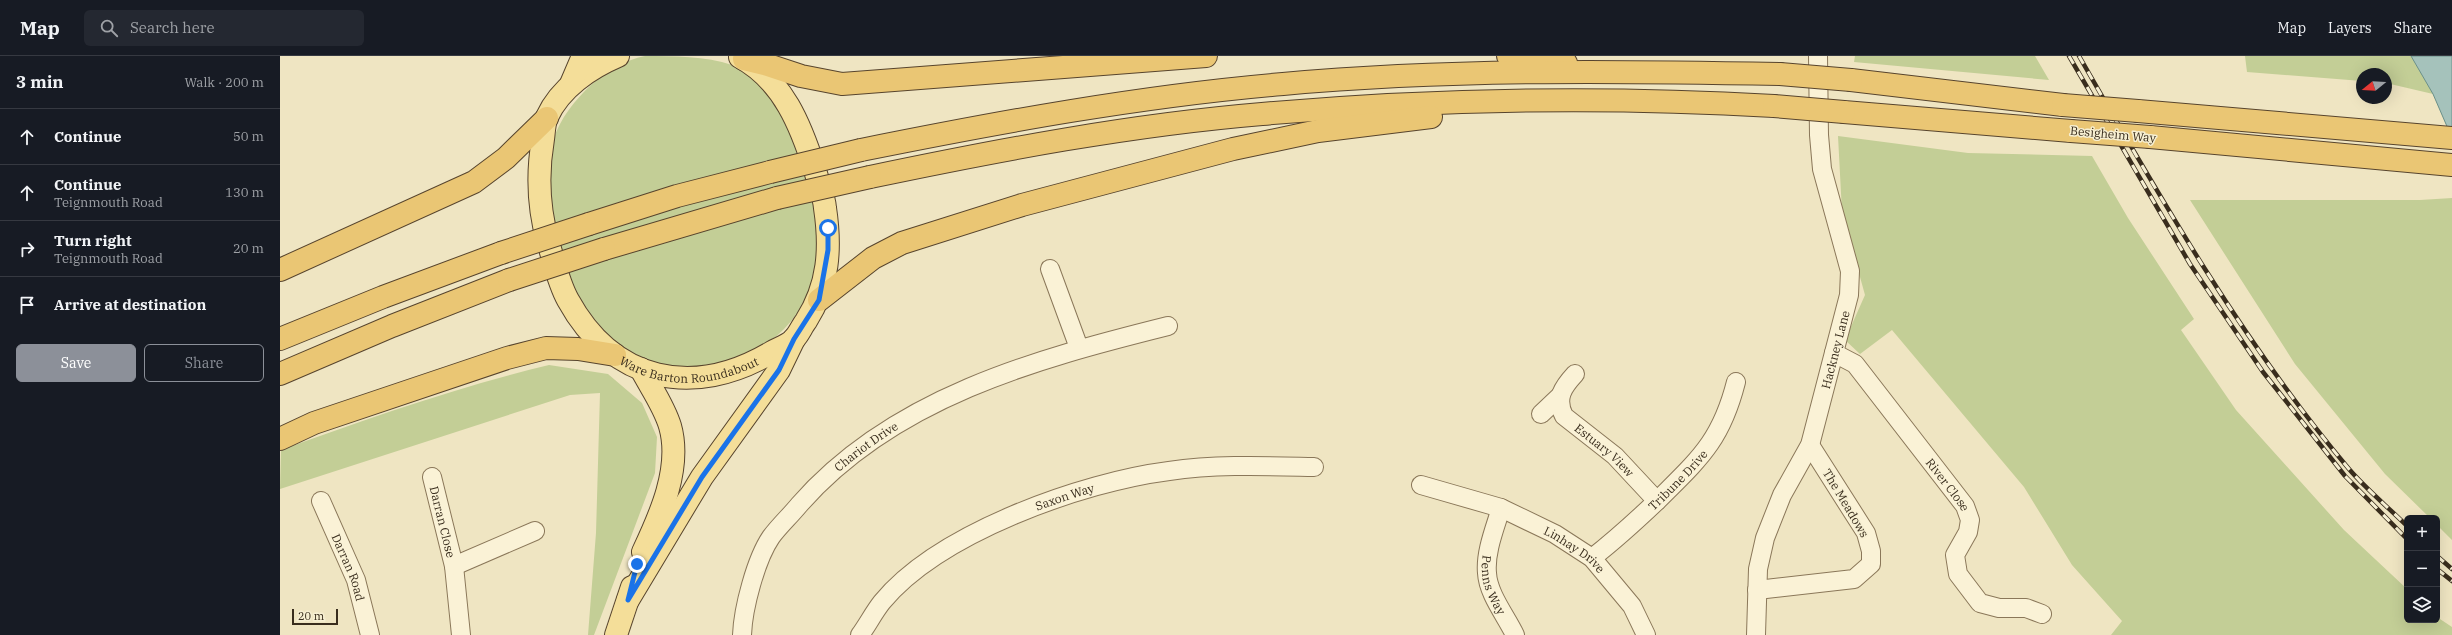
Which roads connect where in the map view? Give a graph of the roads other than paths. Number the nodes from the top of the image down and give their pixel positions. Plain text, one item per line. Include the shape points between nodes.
1 (582, 56) edge
2 (618, 56) edge
3 (1206, 56) edge
4 (1508, 56) edge
5 (1818, 56) edge
6 (741, 58) edge
7 (1614, 71) junction
8 (571, 84) junction
9 (1545, 99) junction
10 (547, 118) junction
11 (2452, 138) edge
12 (2452, 165) edge
13 (1050, 269) dead end
14 (280, 270) edge
15 (819, 300) junction
16 (1168, 326) dead end
17 (280, 339) edge
18 (794, 339) junction
19 (1079, 348) junction
20 (1834, 353) junction
21 (615, 355) junction
22 (641, 369) junction
23 (280, 374) edge
24 (1575, 374) dead end
25 (1736, 382) dead end
26 (1560, 396) junction
27 (1541, 414) dead end
28 (280, 439) edge
29 (1810, 445) junction
30 (1314, 467) dead end
31 (432, 477) dead end
32 (1421, 485) dead end
33 (321, 501) dead end
34 (1657, 501) junction
35 (1500, 508) junction
36 (535, 531) dead end
37 (1592, 558) junction
38 (454, 566) junction
39 (1757, 590) junction
40 (628, 600) junction
41 (2042, 614) dead end
42 (370, 635) edge
43 (461, 635) edge
44 (616, 635) edge
45 (742, 635) edge
46 (860, 635) edge
47 (1515, 635) edge
48 (1646, 635) edge
49 (1756, 635) edge

1 - 8 main road
2 - 8 main road, Ware Barton Roundabout
3 - 6 highway via 842,84 801,76
4 - 7 highway via 1532,57
5 - 20 street, Hackney Lane via 1822,169 1850,271 1849,295
6 - 15 main road, Ware Barton Roundabout via 778,90 800,125 808,149 825,203 828,228 827,262
7 - 11 highway, Besigheim Way, bridge via 1780,74 2064,105
7 - 17 highway, bridge via 1420,75 1284,84 1188,94 861,150 676,196 589,224 383,296
8 - 10 main road, Ware Barton Roundabout
9 - 12 highway, Besigheim Way, bridge via 1774,106 2315,151
9 - 15 highway via 1455,115 1318,131 1233,149 1102,182 902,243 873,258
9 - 23 highway, bridge via 1351,107 1165,125 1012,149 870,177 777,198 509,280
10 - 14 highway via 506,158 474,182
10 - 21 main road, Ware Barton Roundabout via 539,166 543,224 566,297 584,326
13 - 19 street
15 - 18 main road, Ware Barton Roundabout
16 - 19 street, Chariot Drive
18 - 22 main road, Ware Barton Roundabout via 753,364 715,377 680,378
18 - 40 main road via 779,370 702,477
19 - 45 street, Chariot Drive via 972,387 904,419 860,449 817,485 771,538 754,576
20 - 29 street, Hackney Lane
20 - 41 street, River Close via 1855,364 1965,506 1970,520 1968,532 1955,555 1958,574 1980,602 1999,608 2026,608
21 - 22 main road, Ware Barton Roundabout
21 - 28 highway via 578,349 546,348 514,356 314,423
22 - 40 main road via 670,427 672,457 667,489 655,526 637,564
24 - 26 street
25 - 34 street, Tribune Drive via 1726,413 1712,442 1694,466
26 - 27 street
26 - 34 street, Estuary View via 1564,416 1615,456
29 - 39 street, Hackney Lane via 1782,495 1765,538 1758,569
29 - 39 street, The Meadows via 1866,533 1871,551 1871,564 1854,578
30 - 46 street, Saxon Way via 1235,465 1169,471 1083,491 1018,512 951,547 919,569 883,602
31 - 38 street, Darran Close
32 - 35 street, Linhay Drive
33 - 42 street, Darran Road via 356,580
34 - 37 street, Tribune Drive
35 - 37 street, Linhay Drive via 1555,534
35 - 47 street, Penns Way via 1490,547 1487,573 1493,594
36 - 38 street, Darran Close
37 - 48 street, Linhay Drive via 1632,606
38 - 43 street, Darran Close
39 - 49 street, Hackney Lane
40 - 44 main road

